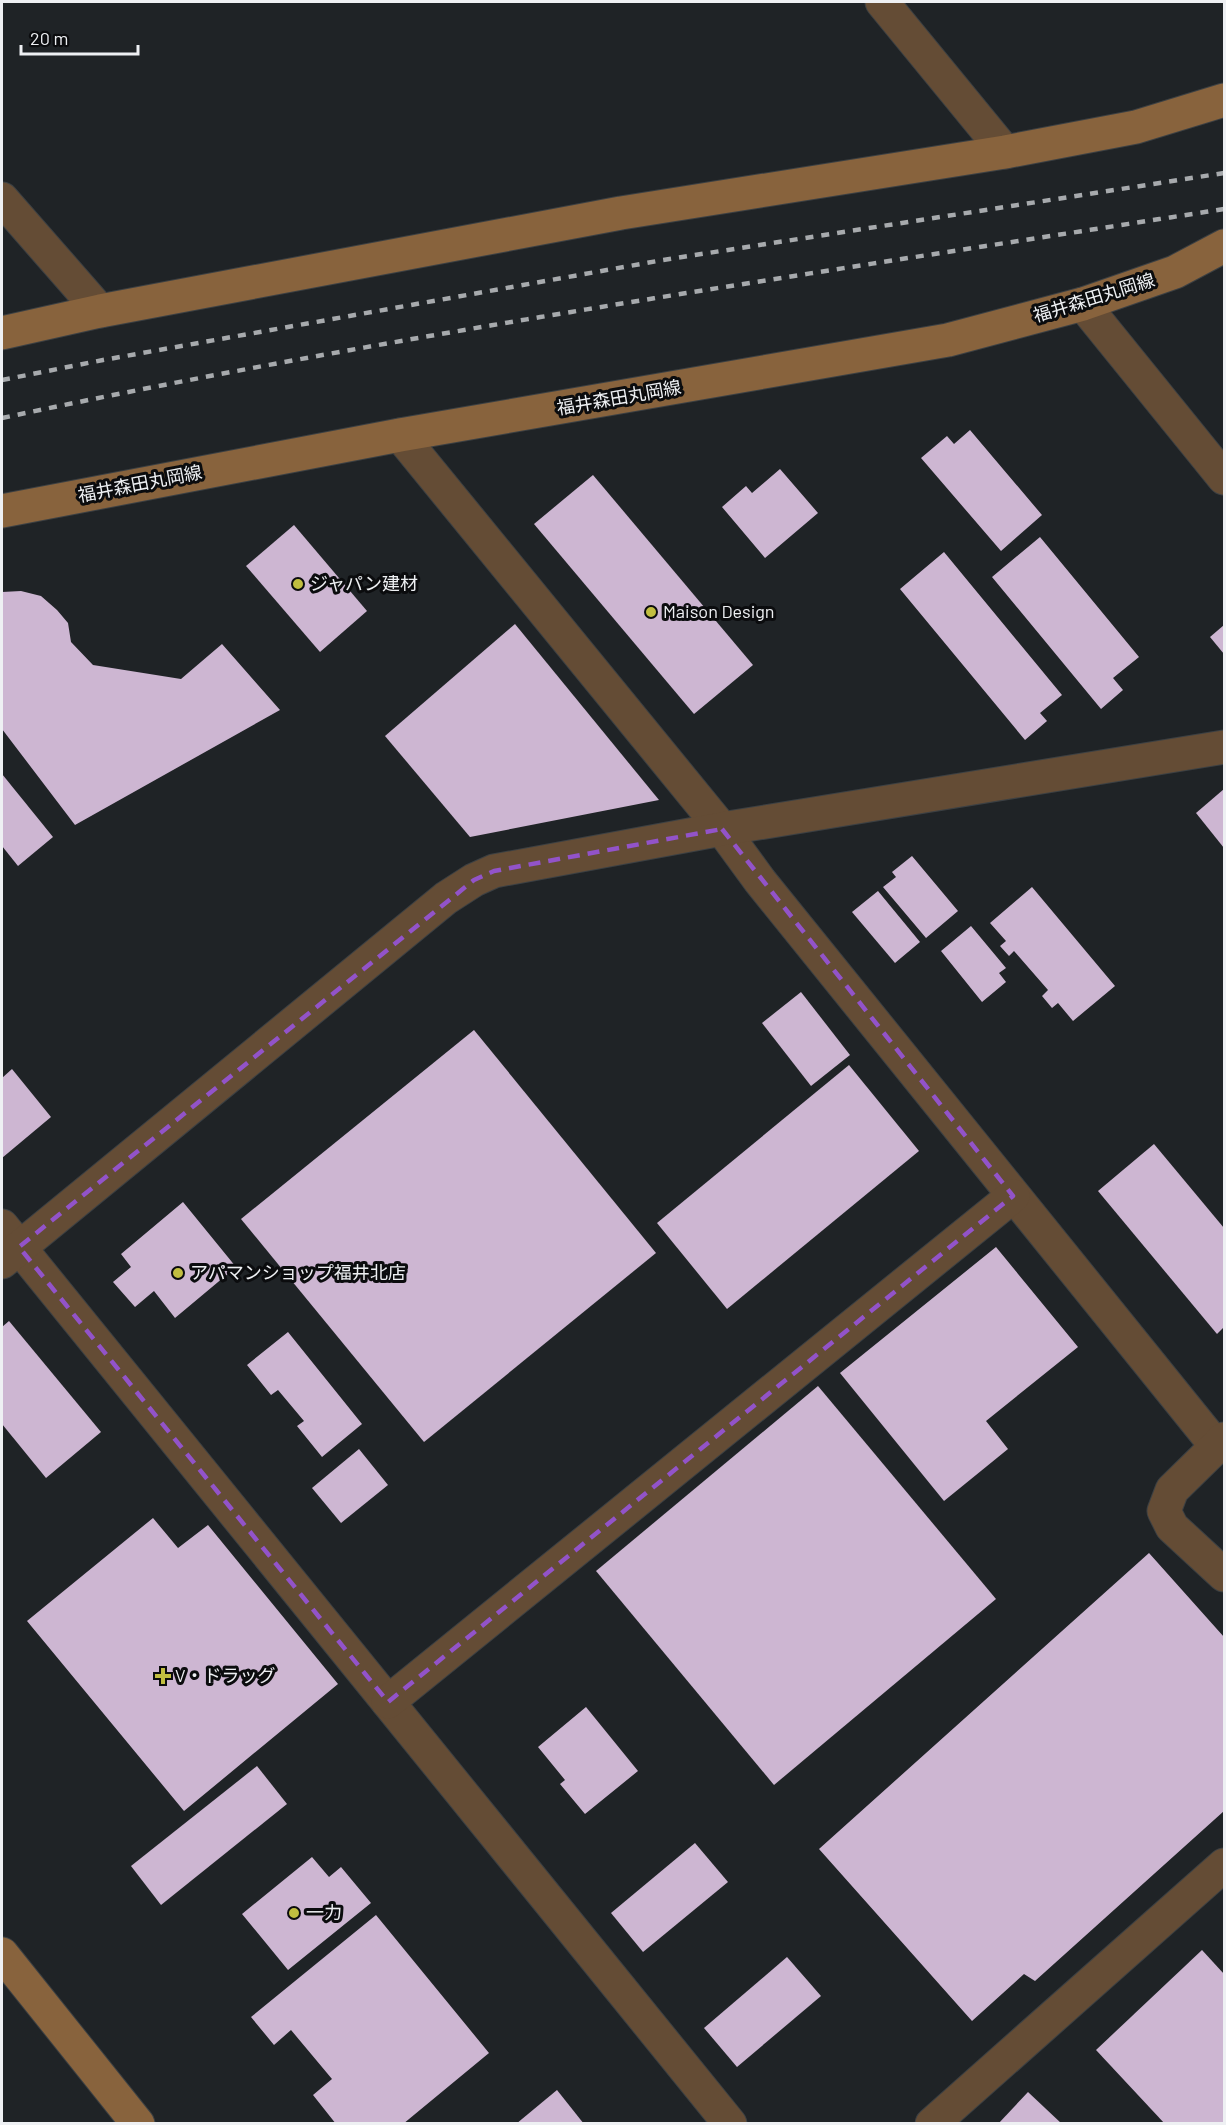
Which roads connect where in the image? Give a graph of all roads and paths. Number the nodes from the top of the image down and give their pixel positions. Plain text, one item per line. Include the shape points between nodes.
1 (882, 2) edge
2 (1224, 100) edge
3 (1005, 152) junction
4 (2, 199) edge
5 (1224, 246) edge
6 (1083, 304) junction
7 (100, 311) junction
8 (2, 333) edge
9 (400, 435) junction
10 (1224, 478) edge
11 (2, 511) edge
12 (1224, 747) edge
13 (722, 829) junction
14 (1013, 1196) junction
15 (7, 1245) edge
16 (1221, 1443) edge
17 (1224, 1575) edge
18 (388, 1702) junction
19 (1224, 1864) edge
20 (2, 1954) edge
21 (138, 2124) edge
22 (730, 2124) edge
23 (932, 2124) edge

1 - 3 street
2 - 3 main road via 1136,127
3 - 7 main road via 621,213
4 - 7 street
5 - 6 main road, 福井森田丸岡線 via 1175,272
6 - 9 main road, 福井森田丸岡線 via 948,340
6 - 10 street
7 - 8 main road
9 - 11 main road, 福井森田丸岡線
9 - 13 street
12 - 13 street
13 - 14 street
13 - 15 street via 494,871 474,880 446,898
14 - 16 street
14 - 18 street
15 - 18 street
16 - 17 street via 1172,1490 1164,1510 1172,1527
18 - 22 street
19 - 23 street
20 - 21 main road

